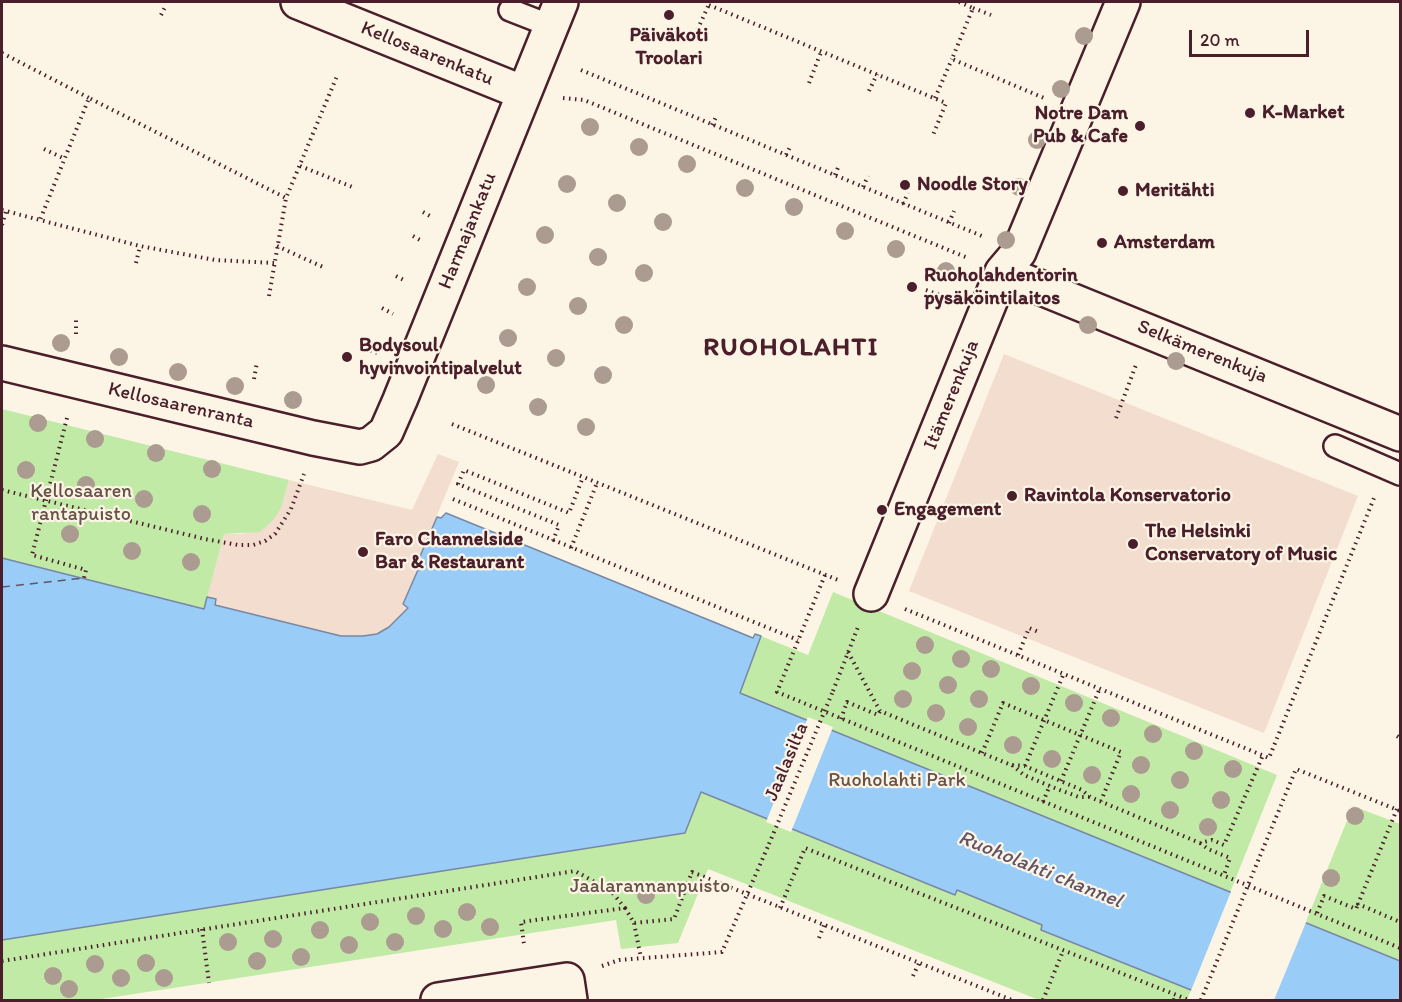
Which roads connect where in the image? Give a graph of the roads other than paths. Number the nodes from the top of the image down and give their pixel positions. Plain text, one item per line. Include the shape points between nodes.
1 (298, 2) edge
2 (1123, 2) edge
3 (510, 10) dead end
4 (556, 14) edge
5 (524, 93) junction
6 (1011, 262) junction
7 (2, 363) edge
8 (1401, 434) edge
9 (1335, 446) dead end
10 (360, 447) joint
11 (1393, 471) edge
12 (871, 594) road end
13 (568, 990) edge
14 (438, 1000) edge

1 - 5 street, Kellosaarenkatu
2 - 6 street, Itämerenkuja
3 - 4 lane
4 - 5 street, Harmajankatu
5 - 10 street, Harmajankatu via 386,432 372,444
6 - 8 street, Selkämerenkuja via 1149,331
6 - 12 street, Itämerenkuja
7 - 10 street, Kellosaarenranta
9 - 11 lane
13 - 14 street

